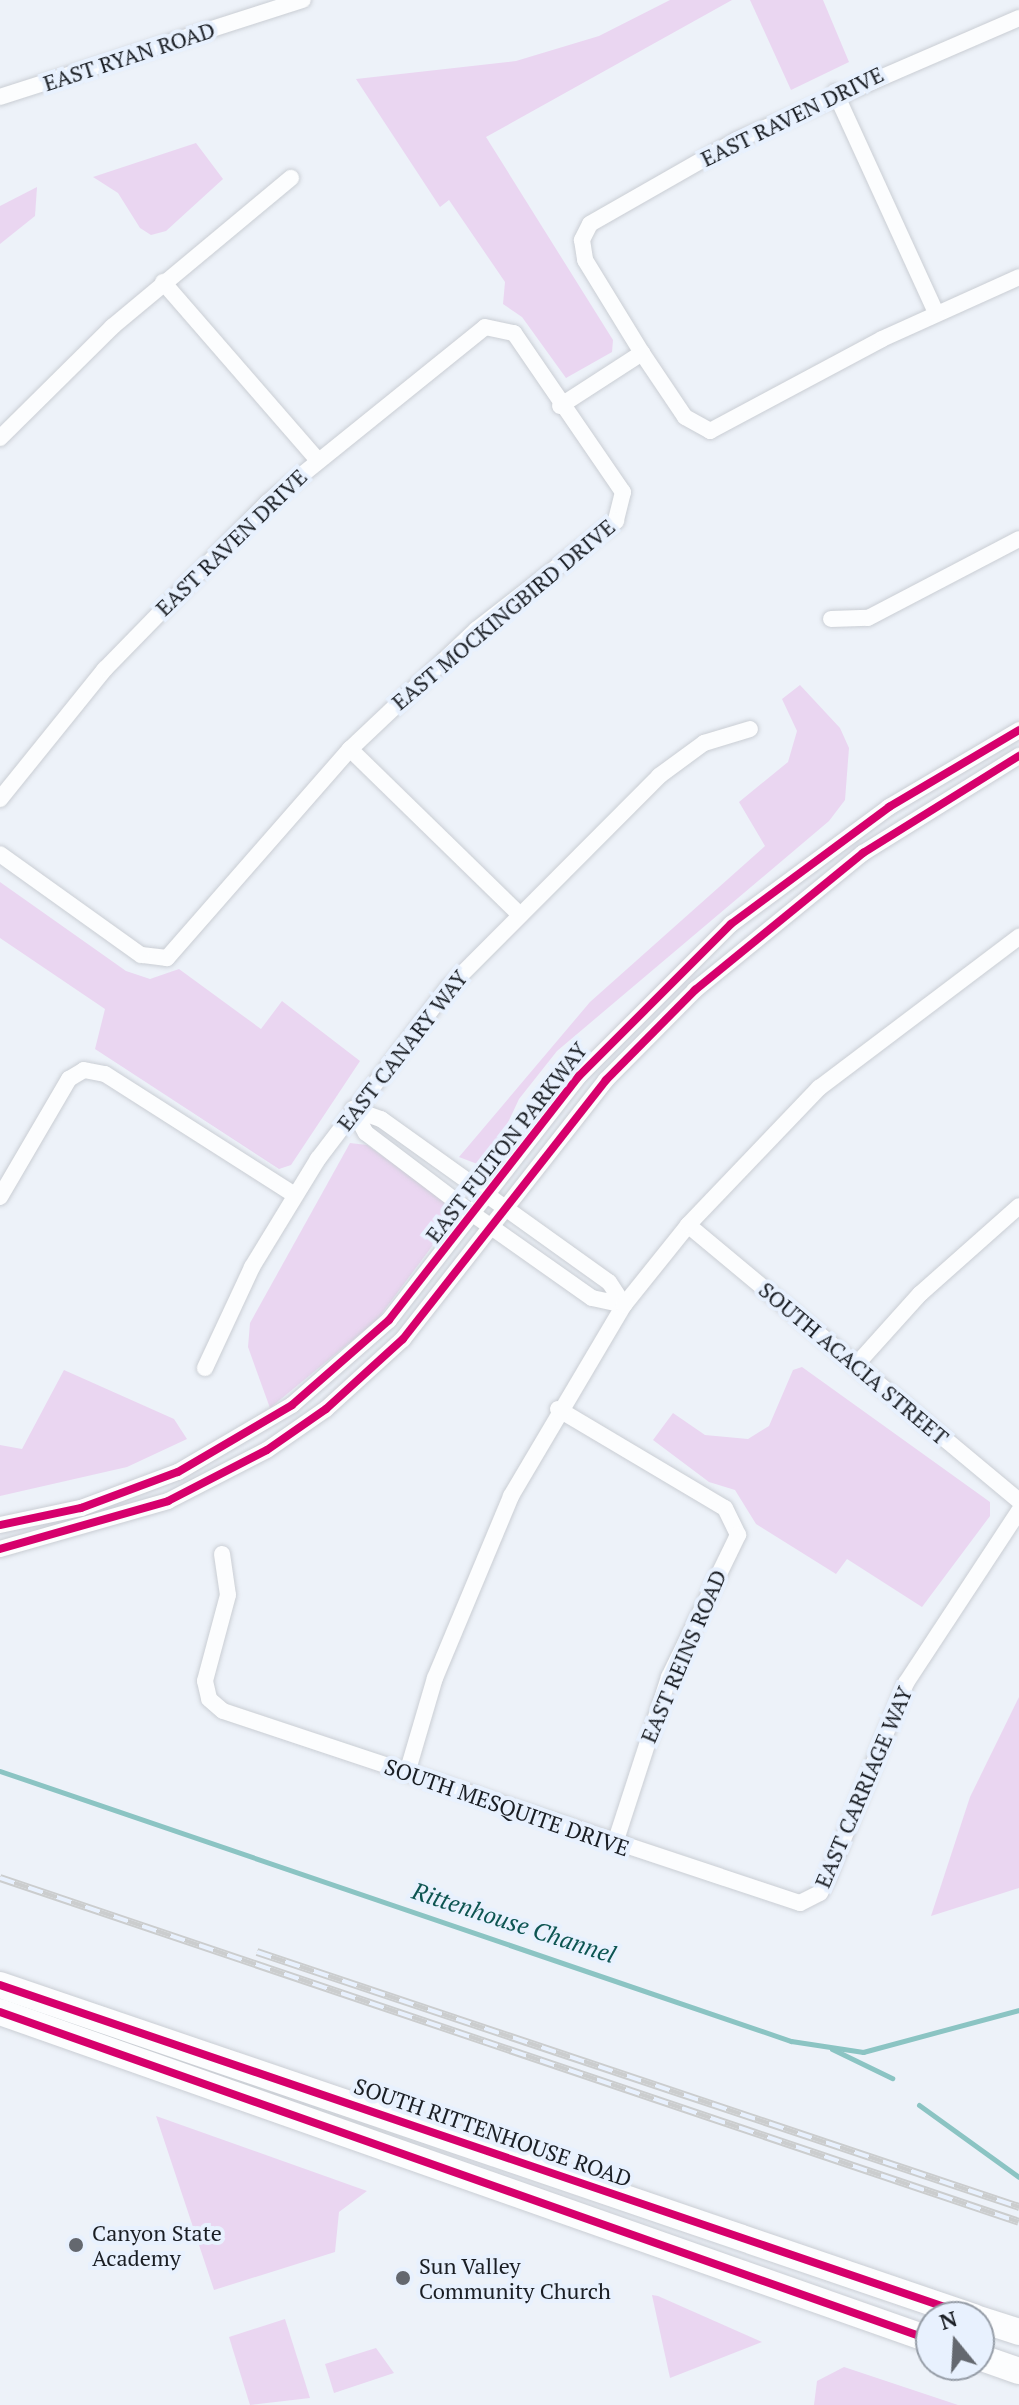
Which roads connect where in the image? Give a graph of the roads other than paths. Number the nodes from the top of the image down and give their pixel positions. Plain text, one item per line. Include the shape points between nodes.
1 (303, 0) edge
2 (1019, 18) edge
3 (835, 92) junction
4 (0, 97) edge
5 (291, 178) dead end
6 (1019, 277) edge
7 (163, 282) junction
8 (936, 313) junction
9 (642, 353) junction
10 (560, 406) junction
11 (0, 438) edge
12 (317, 459) junction
13 (1019, 539) edge
14 (831, 619) dead end
15 (750, 729) dead end
16 (1019, 730) edge
17 (350, 749) junction
18 (1019, 756) edge
19 (0, 799) edge
20 (0, 854) edge
21 (518, 913) junction
22 (1019, 937) edge
23 (353, 1109) junction
24 (483, 1194) junction
25 (295, 1195) junction
26 (0, 1197) edge
27 (1019, 1206) edge
28 (503, 1208) junction
29 (470, 1212) junction
30 (688, 1225) junction
31 (490, 1226) junction
32 (624, 1305) junction
33 (856, 1365) junction
34 (205, 1368) dead end
35 (558, 1409) junction
36 (1019, 1501) edge
37 (1019, 1511) edge
38 (0, 1525) edge
39 (0, 1549) edge
40 (222, 1554) dead end
41 (407, 1773) junction
42 (615, 1843) junction
43 (810, 1902) joint
44 (0, 1985) edge
45 (0, 2012) edge
46 (823, 2265) junction
47 (927, 2301) edge
48 (811, 2302) junction
49 (995, 2324) edge
50 (1019, 2332) edge
51 (915, 2335) edge
52 (995, 2363) edge
53 (1019, 2371) edge

1 - 4 street, EAST RYAN ROAD
2 - 3 street, EAST RAVEN DRIVE
3 - 8 street
3 - 9 street, EAST RAVEN DRIVE via 590,224 582,240 585,260
5 - 7 street
6 - 8 street
7 - 11 street
7 - 12 street
8 - 9 street via 719,429 701,430
9 - 10 street
10 - 12 street, EAST RAVEN DRIVE via 514,333 497,325 472,335
10 - 17 street, EAST MOCKINGBIRD DRIVE via 623,492 624,508 476,630
12 - 19 street, EAST RAVEN DRIVE via 145,626
13 - 14 street via 868,618
15 - 21 street, EAST CANARY WAY via 704,743 659,776
16 - 24 street, EAST FULTON PARKWAY via 889,807 731,924 605,1046
17 - 20 street, EAST MOCKINGBIRD DRIVE via 180,950 154,960
17 - 21 street
18 - 28 street, EAST FULTON PARKWAY via 922,813 746,943 606,1080
21 - 23 street, EAST CANARY WAY
22 - 30 street via 819,1088
23 - 24 street via 381,1119
23 - 25 street, EAST CANARY WAY
23 - 29 street via 366,1133
24 - 28 street
24 - 29 street, EAST FULTON PARKWAY
25 - 26 street via 105,1074 84,1070 69,1079
25 - 34 street, EAST CANARY WAY
27 - 33 street via 920,1294
28 - 31 street, EAST FULTON PARKWAY
28 - 32 street via 609,1282
29 - 31 street
29 - 38 street, EAST FULTON PARKWAY via 381,1328 257,1429 128,1492
30 - 32 street
30 - 33 street, SOUTH ACACIA STREET
31 - 32 street via 592,1298
31 - 39 street, EAST FULTON PARKWAY via 403,1339 267,1450 168,1501
32 - 35 street
33 - 36 street, SOUTH ACACIA STREET
35 - 41 street via 472,1580
35 - 42 street, EAST REINS ROAD via 734,1517 738,1535 669,1677
37 - 43 street, EAST CARRIAGE WAY via 906,1683 828,1877
40 - 41 street, SOUTH MESQUITE DRIVE via 228,1595 205,1681 209,1699 223,1711
41 - 42 street, SOUTH MESQUITE DRIVE
42 - 43 street, SOUTH MESQUITE DRIVE via 795,1903
44 - 46 main road, SOUTH RITTENHOUSE ROAD
45 - 48 main road
46 - 47 main road, SOUTH RITTENHOUSE ROAD
46 - 48 main road
48 - 51 main road
49 - 50 main road, SOUTH RITTENHOUSE ROAD
52 - 53 main road

